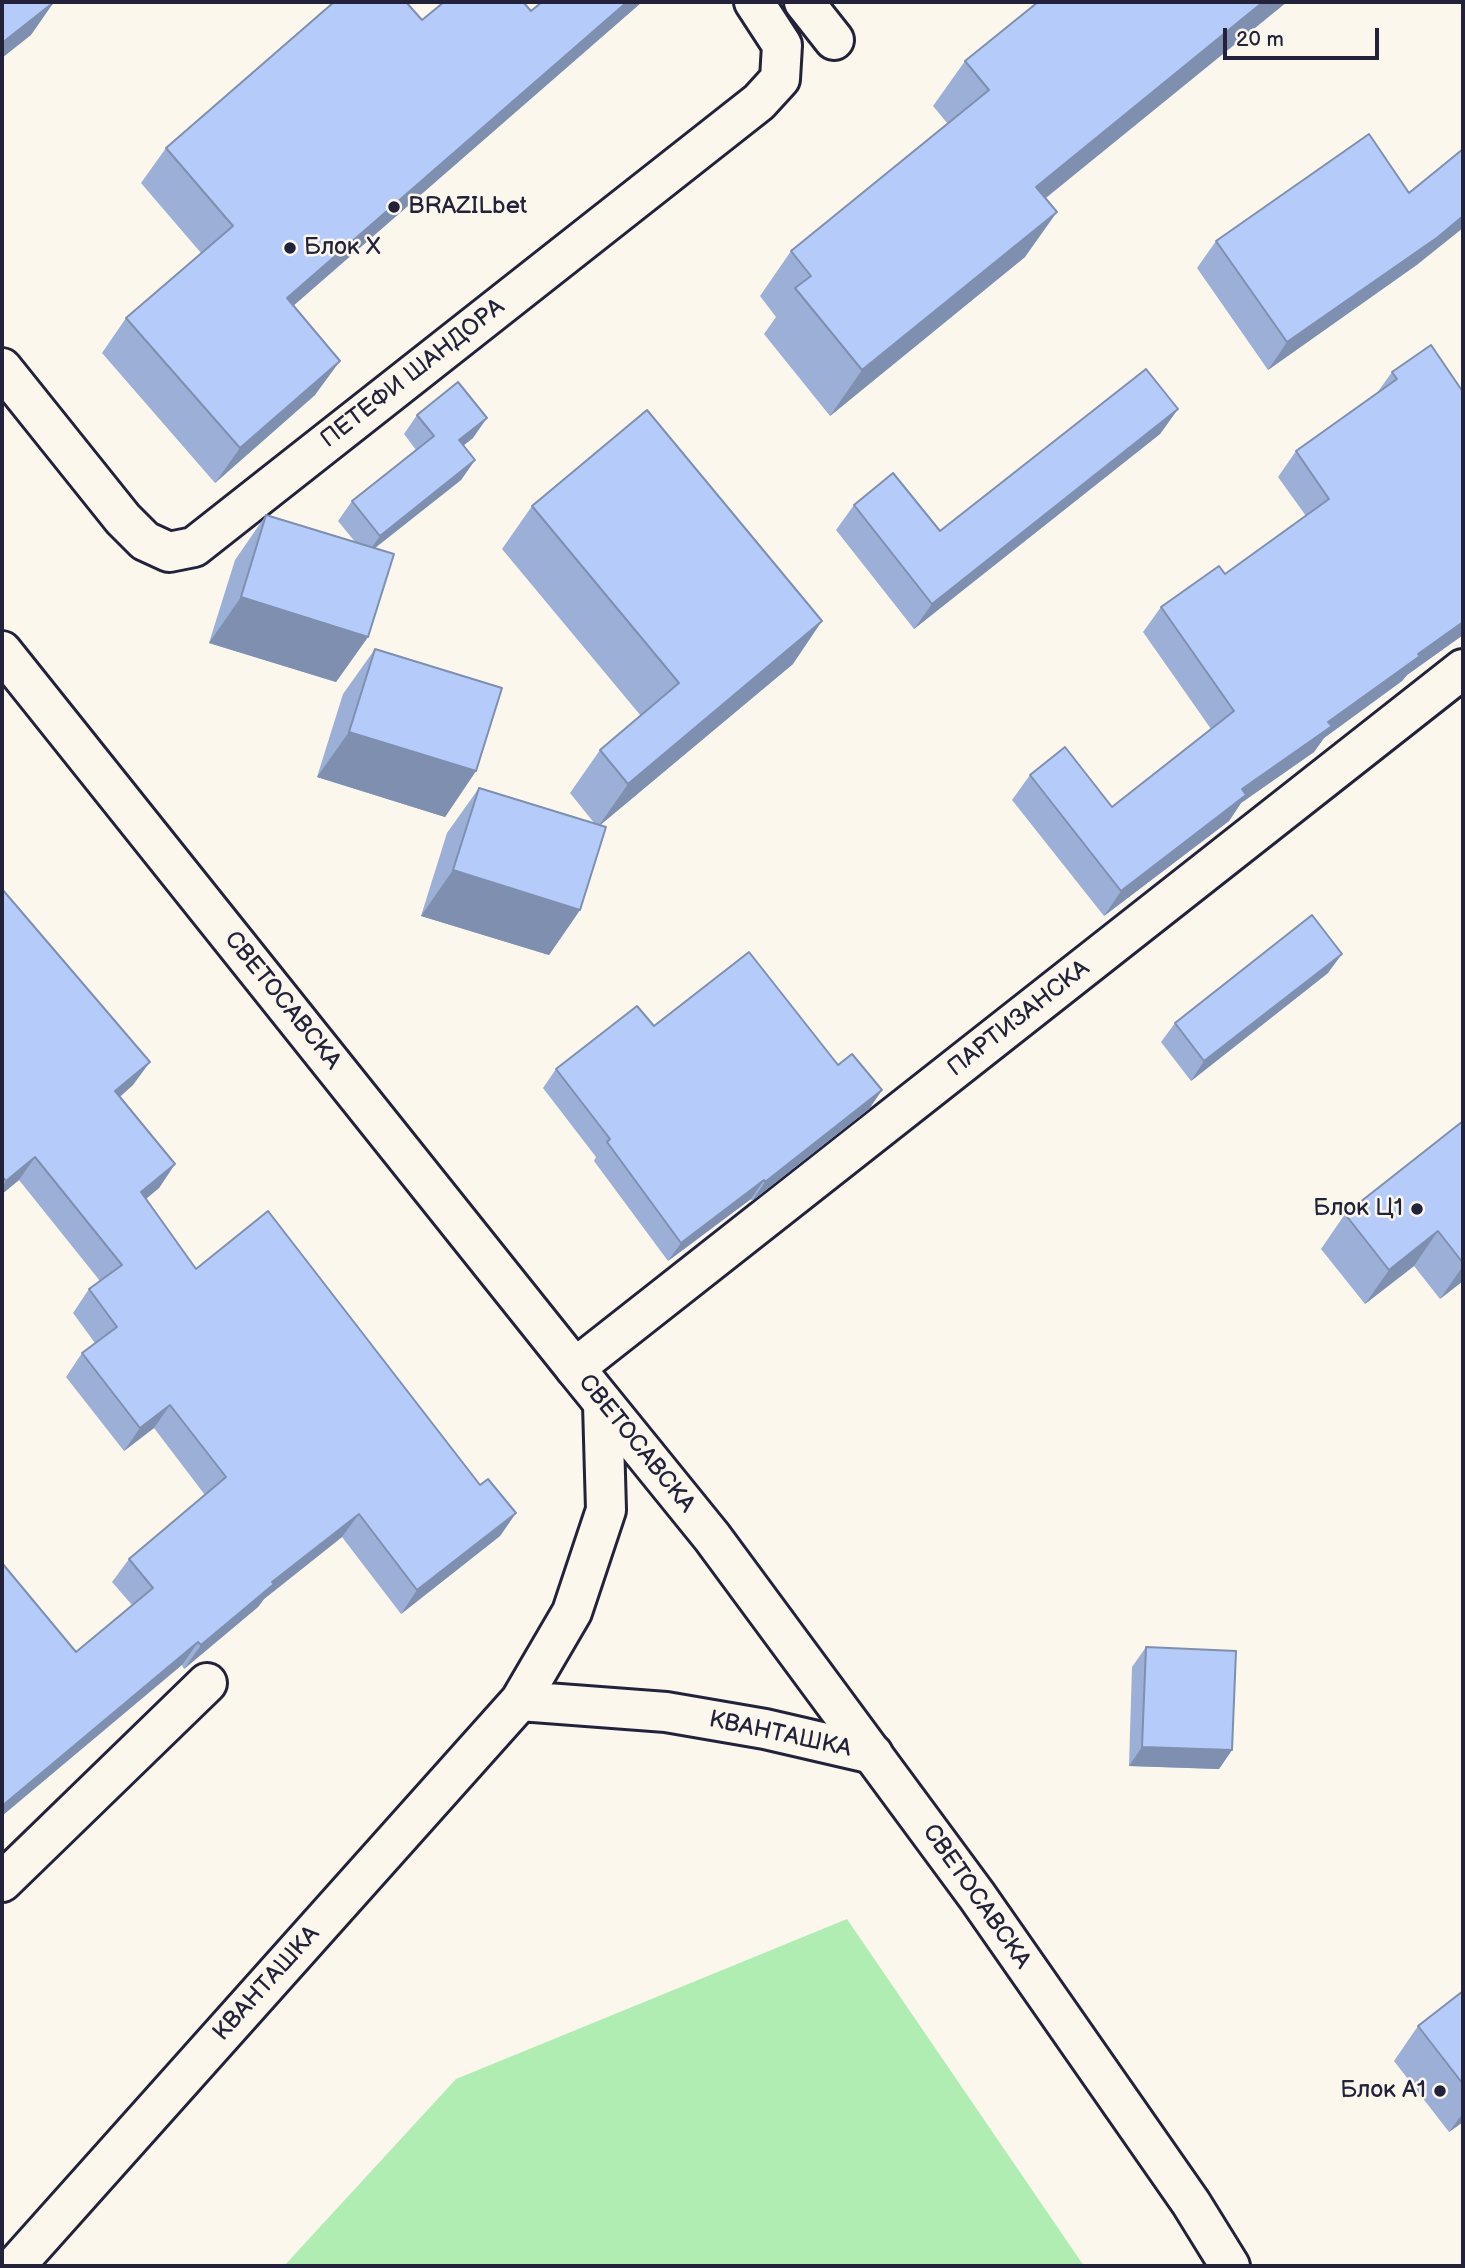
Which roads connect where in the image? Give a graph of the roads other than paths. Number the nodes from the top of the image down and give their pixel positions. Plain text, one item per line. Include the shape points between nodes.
1 (754, 2) edge
2 (804, 2) edge
3 (834, 40) dead end
4 (2, 368) edge
5 (2, 651) edge
6 (1463, 669) edge
7 (575, 1368) junction
8 (603, 1404) junction
9 (207, 1683) dead end
10 (520, 1701) junction
11 (873, 1754) junction
12 (2, 1882) edge
13 (15, 2266) edge
14 (1230, 2266) edge

1 - 4 street, ПЕТЕФИ ШАНДОРА via 782,45 780,79 759,102 194,547 169,552 145,541
2 - 3 street
5 - 7 street, СВЕТОСАВСКА
6 - 7 street, ПАРТИЗАНСКА
7 - 8 street, СВЕТОСАВСКА
8 - 10 street, КВАНТАШКА via 607,1510 572,1612
8 - 11 street, СВЕТОСАВСКА via 712,1537
9 - 12 street
10 - 11 street, КВАНТАШКА via 666,1712
10 - 13 street, КВАНТАШКА
11 - 14 street, СВЕТОСАВСКА via 977,1896

